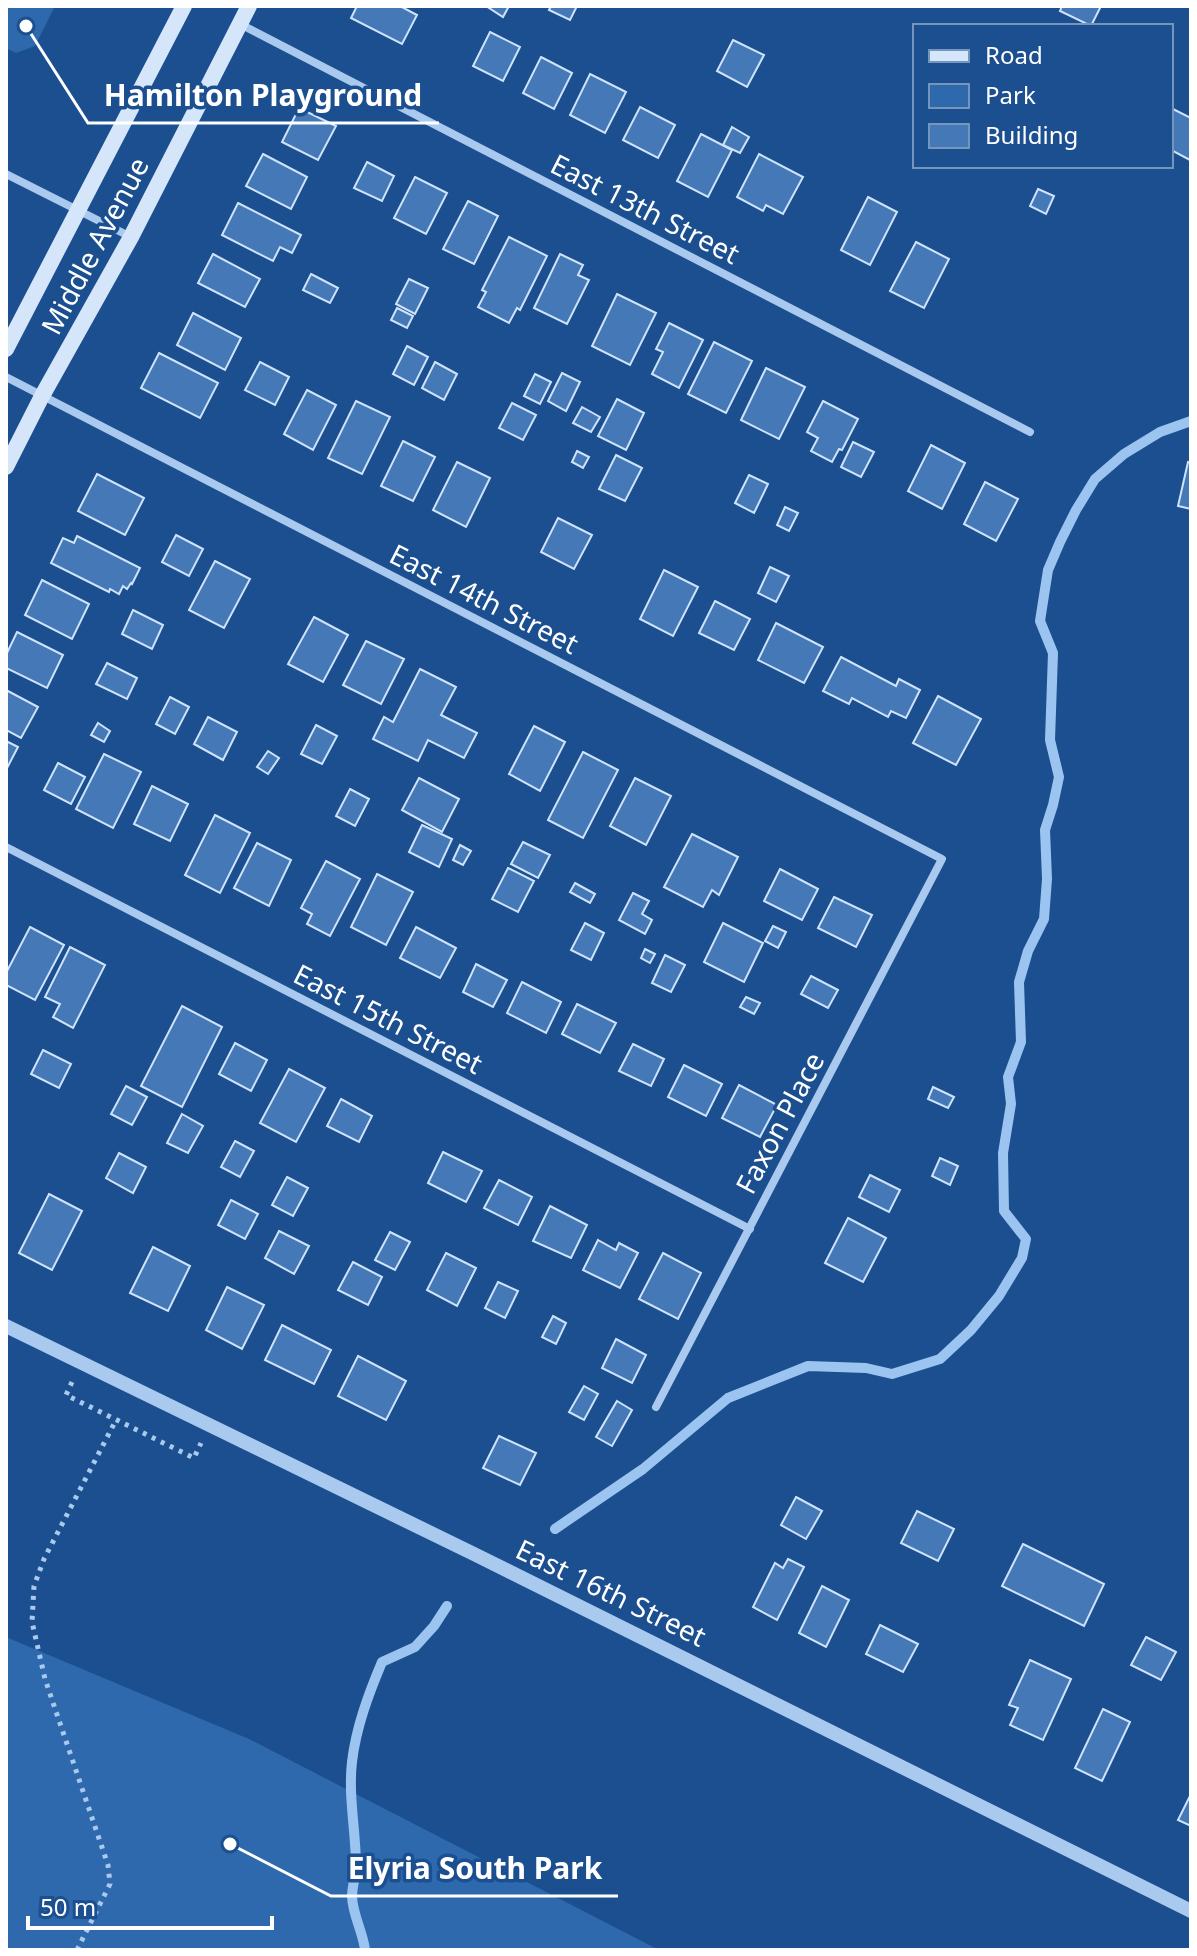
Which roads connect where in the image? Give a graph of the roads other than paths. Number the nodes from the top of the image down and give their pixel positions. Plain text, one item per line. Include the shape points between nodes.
1 (184, 6) edge
2 (249, 6) edge
3 (240, 24) junction
4 (6, 174) edge
5 (78, 211) junction
6 (131, 237) junction
7 (6, 349) edge
8 (6, 377) edge
9 (42, 396) junction
10 (1030, 432) dead end
11 (6, 467) edge
12 (6, 847) edge
13 (942, 859) joint
14 (750, 1229) junction
15 (6, 1326) edge
16 (656, 1407) dead end
17 (1191, 1911) edge

1 - 5 main road, Middle Avenue
2 - 3 main road, Middle Avenue
3 - 6 main road, Middle Avenue
3 - 10 street, East 13th Street
4 - 5 street
5 - 6 street
5 - 7 main road, Middle Avenue
6 - 9 main road, Middle Avenue
8 - 9 street, East 14th Street
9 - 11 main road, Middle Avenue
9 - 13 street, East 14th Street
12 - 14 street, East 15th Street
13 - 14 street, Faxon Place
14 - 16 street, Faxon Place
15 - 17 street, East 16th Street

